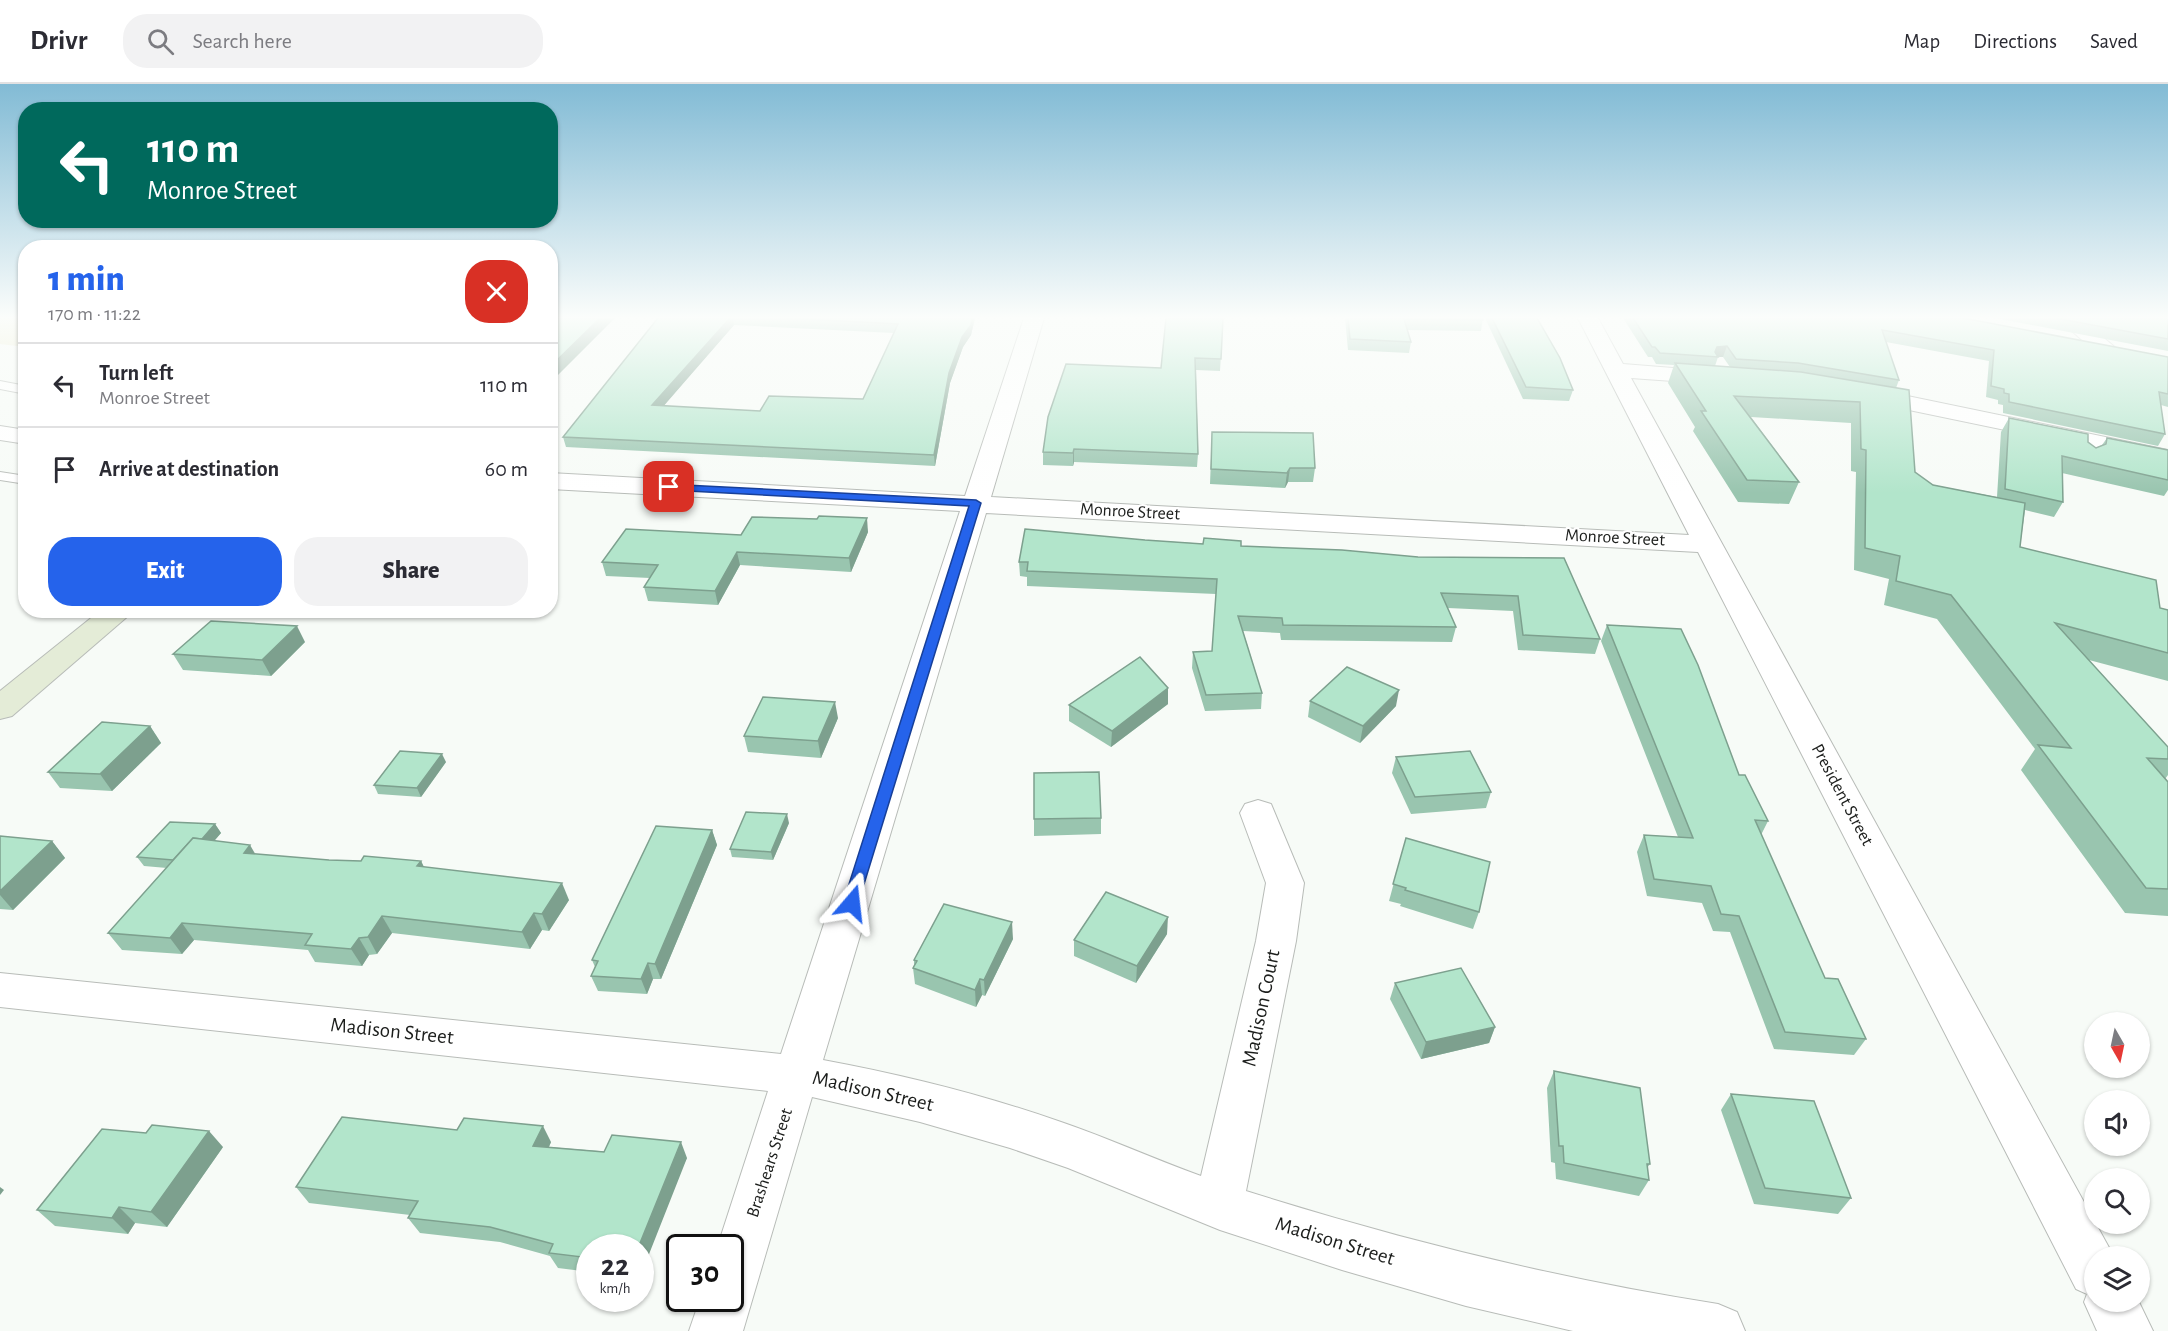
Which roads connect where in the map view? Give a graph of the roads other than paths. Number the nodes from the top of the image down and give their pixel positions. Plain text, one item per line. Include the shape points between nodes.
1 (1016, 376) edge
2 (1621, 376) edge
3 (0, 385) edge
4 (18, 388) edge
5 (1844, 391) edge
6 (0, 433) edge
7 (18, 436) edge
8 (2168, 457) edge
9 (0, 476) edge
10 (18, 479) edge
11 (558, 481) edge
12 (976, 503) junction
13 (1709, 544) junction
14 (110, 618) edge
15 (0, 708) edge
16 (1258, 813) dead end
17 (0, 990) edge
18 (798, 1074) junction
19 (1219, 1205) junction
20 (744, 1242) edge
21 (2084, 1252) edge
22 (722, 1312) edge
23 (2116, 1312) edge
24 (716, 1331) edge
25 (1718, 1331) edge
26 (2126, 1331) edge

1 - 12 street, Brashears Street
2 - 13 street, President Street
3 - 4 lane
5 - 8 street via 2089,448
6 - 7 street
9 - 10 lane
11 - 12 street, Monroe Street
12 - 13 street, Monroe Street
12 - 18 street, Brashears Street
13 - 21 street, President Street
14 - 15 main road
16 - 19 street, Madison Court via 1285,883
17 - 18 street, Madison Street
18 - 19 street, Madison Street via 904,1095 1042,1137
18 - 20 street, Brashears Street
19 - 25 street, Madison Street via 1459,1279 1628,1318
22 - 24 street
23 - 26 street

